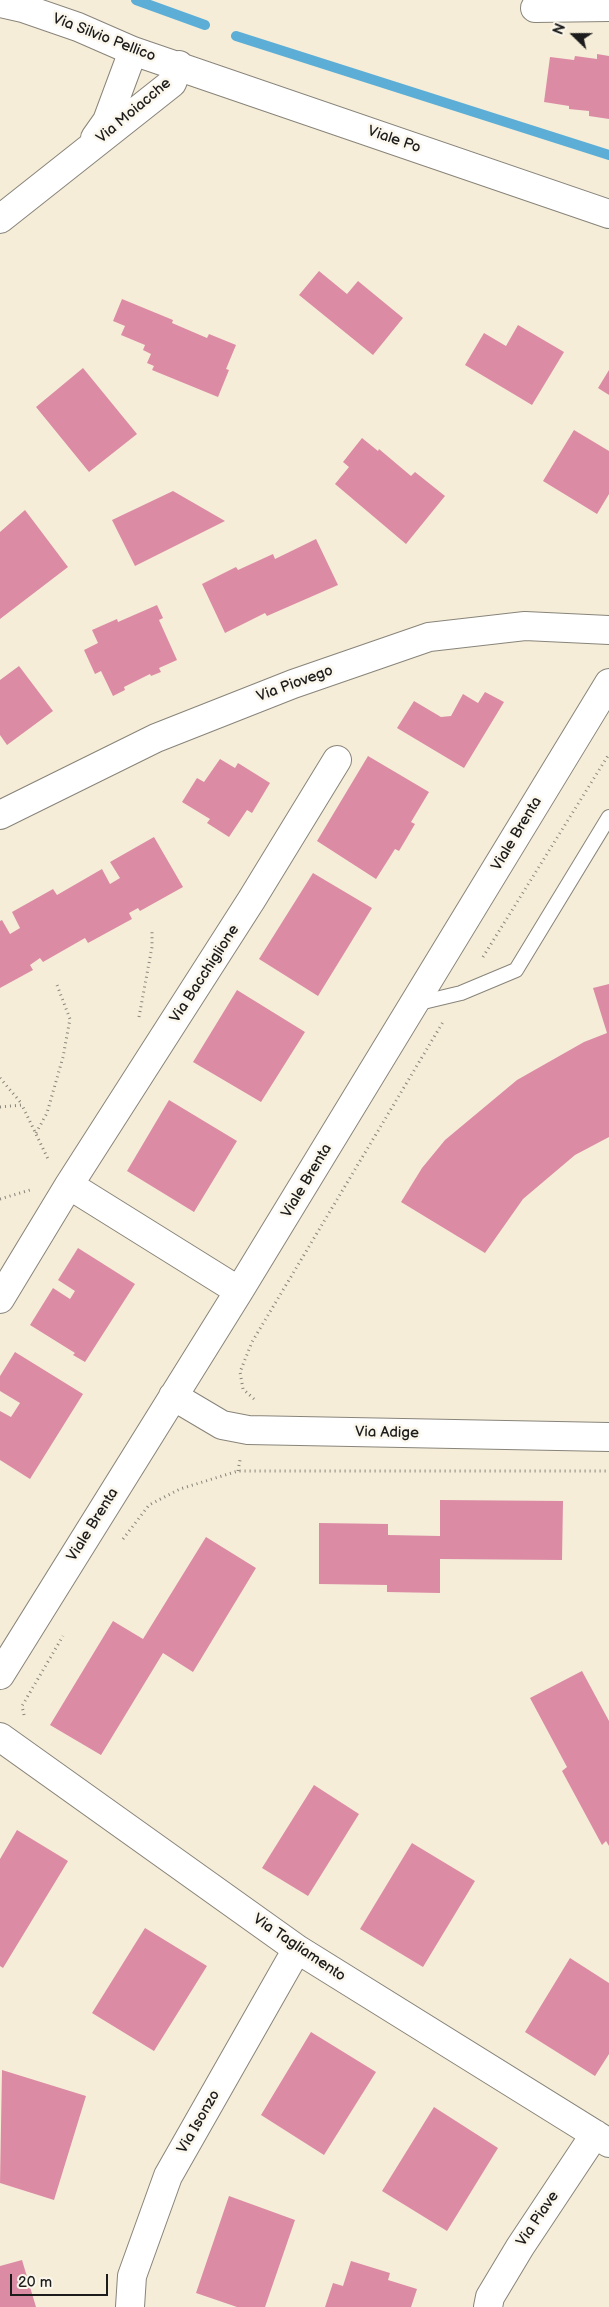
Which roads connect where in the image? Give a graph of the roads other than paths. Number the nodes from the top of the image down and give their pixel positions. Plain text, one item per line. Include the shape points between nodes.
1 (0, 3) edge
2 (609, 7) edge
3 (534, 8) dead end
4 (133, 51) junction
5 (179, 66) junction
6 (84, 153) junction
7 (609, 214) edge
8 (0, 220) edge
9 (609, 630) edge
10 (605, 698) edge
11 (336, 760) dead end
12 (0, 815) edge
13 (609, 817) edge
14 (415, 1004) junction
15 (60, 1176) junction
16 (239, 1291) junction
17 (0, 1299) edge
18 (174, 1396) junction
19 (609, 1437) edge
20 (0, 1675) edge
21 (0, 1737) edge
22 (297, 1949) junction
23 (602, 2138) edge
24 (130, 2307) edge
25 (488, 2307) edge

1 - 4 street, Via Silvio Pellico via 78,27
2 - 3 street
4 - 5 street, Via Silvio Pellico
4 - 6 street, Via Moiacche via 107,120
5 - 6 street, Via Moiacche via 172,83
5 - 7 street, Viale Po
6 - 8 street, Via Moiacche
9 - 12 street, Via Piovego via 525,626 429,637 293,684 156,738
10 - 14 street, Viale Brenta
11 - 15 street, Via Bacchiglione via 252,899
13 - 14 lane via 516,970 460,993
14 - 16 street, Viale Brenta
15 - 16 street
15 - 17 street, Via Bacchiglione
16 - 18 street, Viale Brenta
18 - 19 street, Via Adige via 222,1424 248,1430
18 - 20 street, Viale Brenta
21 - 22 street, Via Tagliamento
22 - 23 street, Via Tagliamento
22 - 24 street, Via Isonzo via 168,2176 132,2276
23 - 25 street, Via Piave via 520,2247 490,2296

